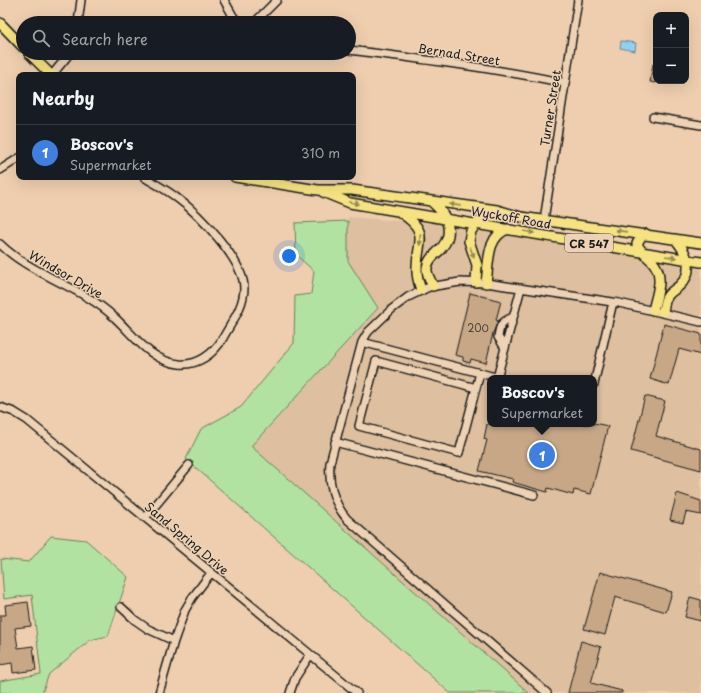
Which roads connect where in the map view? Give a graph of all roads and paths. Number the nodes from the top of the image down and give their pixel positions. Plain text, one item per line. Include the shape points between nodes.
1 (81, 0) edge
2 (224, 0) edge
3 (277, 0) edge
4 (578, 0) edge
5 (79, 16) edge
6 (233, 16) edge
7 (261, 16) edge
8 (0, 23) edge
9 (16, 40) edge
10 (356, 51) edge
11 (36, 60) edge
12 (64, 60) edge
13 (49, 72) edge
14 (54, 72) edge
15 (564, 84) junction
16 (653, 117) dead end
17 (701, 125) edge
18 (16, 160) edge
19 (0, 170) edge
20 (149, 180) edge
21 (254, 180) edge
22 (318, 190) junction
23 (432, 202) junction
24 (398, 211) junction
25 (521, 217) junction
26 (446, 218) junction
27 (544, 220) junction
28 (477, 223) junction
29 (508, 229) junction
30 (646, 234) junction
31 (675, 239) junction
32 (701, 243) edge
33 (0, 244) edge
34 (643, 252) junction
35 (688, 259) junction
36 (701, 262) edge
37 (476, 282) junction
38 (486, 283) junction
39 (433, 286) junction
40 (521, 288) junction
41 (421, 290) junction
42 (613, 302) junction
43 (653, 310) junction
44 (663, 312) junction
45 (701, 322) edge
46 (362, 342) junction
47 (419, 358) junction
48 (416, 372) junction
49 (480, 373) junction
50 (487, 375) edge
51 (499, 375) edge
52 (596, 375) edge
53 (476, 388) junction
54 (0, 407) edge
55 (335, 442) junction
56 (189, 465) dead end
57 (534, 495) dead end
58 (145, 518) junction
59 (211, 573) junction
60 (121, 607) dead end
61 (174, 641) junction
62 (310, 655) junction
63 (159, 693) edge
64 (290, 693) edge
65 (357, 693) edge
66 (547, 693) edge

1 - 5 street
2 - 6 street
3 - 7 street
4 - 15 street, Turner Street
8 - 9 main road
10 - 15 street, Bernad Street via 541,78
11 - 13 main road
12 - 14 street
15 - 27 street, Turner Street
16 - 17 street
18 - 19 street
20 - 33 street, Windsor Drive via 178,198 216,236 233,258 244,282 242,303 217,347 196,362 171,363 155,357 99,304 30,267
21 - 22 main road, Wyckoff Road / CR 547
22 - 23 main road, Wyckoff Road / CR 547 via 352,190
22 -> 24 main road, Wyckoff Road / CR 547 via 350,203
25 -> 23 main road, Wyckoff Road / CR 547 via 497,210
23 - 26 main road
24 - 26 main road, Wyckoff Road / CR 547
24 -> 41 main road via 413,222 420,232 417,271
25 - 27 main road, Wyckoff Road / CR 547
25 - 28 main road via 490,217
26 - 28 main road, Wyckoff Road / CR 547
26 - 39 main road via 447,239 426,268
30 -> 27 main road, Wyckoff Road / CR 547
28 - 29 main road, Wyckoff Road / CR 547
28 -> 37 main road via 471,231 469,241 477,265
29 -> 34 main road, Wyckoff Road / CR 547
29 - 38 main road via 500,232 494,240
30 - 31 main road, Wyckoff Road / CR 547
30 - 34 main road via 637,243
31 - 32 main road, Wyckoff Road / CR 547
31 - 35 main road
34 -> 35 main road, Wyckoff Road / CR 547
34 - 43 main road via 655,265 659,274
35 - 36 main road, Wyckoff Road / CR 547
35 - 44 main road via 686,277 682,284 667,295
37 - 38 street
37 - 39 street
38 - 40 street
39 - 41 street
40 - 42 street
40 - 51 street
41 - 46 street via 392,309 368,332
42 - 43 street
42 - 52 street
43 - 44 street
44 - 45 street
46 - 47 street
46 - 55 street
47 - 48 street
47 - 49 street
48 - 53 street
48 - 53 street via 376,361 359,426 459,453
49 - 50 street
49 - 53 street
54 - 58 street, Sand Spring Drive via 27,420
55 - 57 street
55 - 66 street via 330,474 333,493 347,519
56 - 58 street
58 - 59 street, Sand Spring Drive
59 - 61 street via 185,610
59 - 62 street, Sand Spring Drive
60 - 61 street via 148,629
61 - 63 street
62 - 64 street via 295,678
62 - 65 street, Sand Spring Drive

